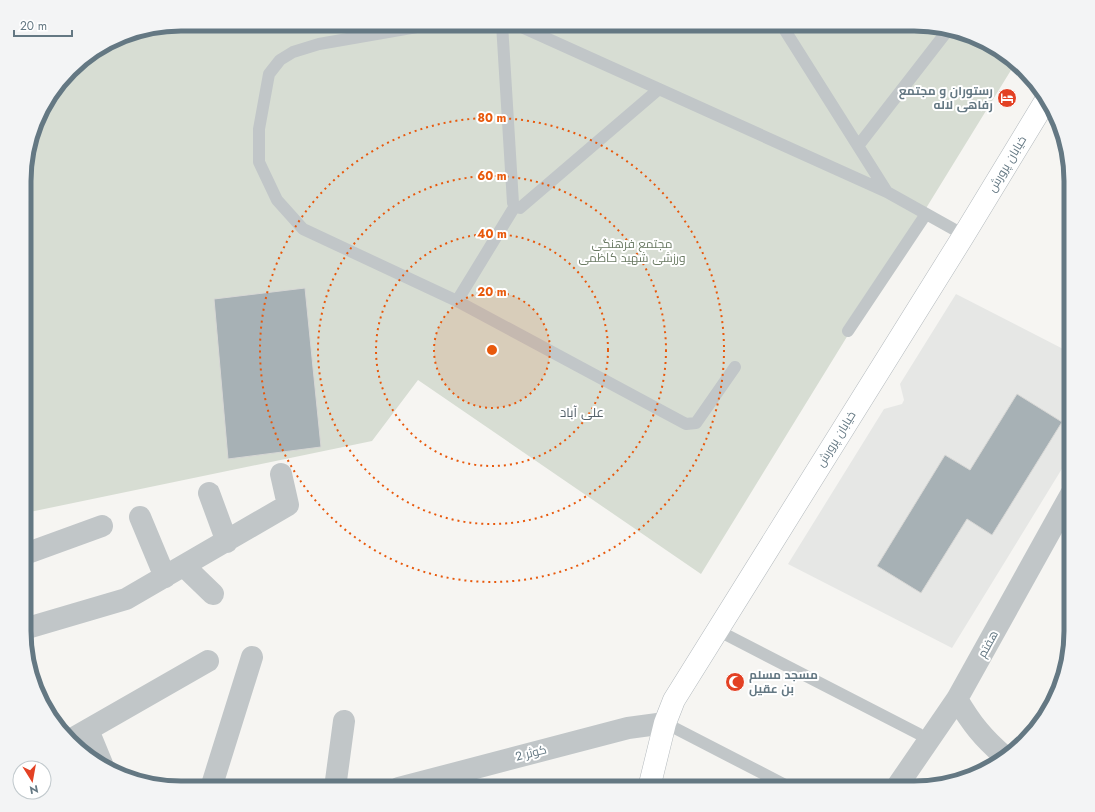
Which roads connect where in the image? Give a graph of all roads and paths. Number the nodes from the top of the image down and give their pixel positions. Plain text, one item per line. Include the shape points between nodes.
1 (394, 31) edge
2 (502, 31) edge
3 (531, 31) edge
4 (785, 31) edge
5 (945, 34) edge
6 (659, 89) junction
7 (1043, 105) edge
8 (858, 146) junction
9 (887, 192) junction
10 (515, 206) junction
11 (926, 214) junction
12 (964, 235) junction
13 (457, 301) junction
14 (848, 330) dead end
15 (735, 367) dead end
16 (281, 474) dead end
17 (209, 493) dead end
18 (1064, 507) edge
19 (140, 517) dead end
20 (102, 526) dead end
21 (227, 542) junction
22 (31, 551) edge
23 (184, 566) junction
24 (165, 577) junction
25 (213, 594) dead end
26 (31, 627) edge
27 (718, 630) junction
28 (252, 657) dead end
29 (208, 660) dead end
30 (958, 699) junction
31 (344, 721) dead end
32 (665, 723) junction
33 (919, 734) dead end
34 (79, 735) edge
35 (92, 752) edge
36 (1001, 753) edge
37 (213, 781) edge
38 (336, 781) edge
39 (445, 781) edge
40 (651, 781) edge
41 (777, 781) edge
42 (901, 781) edge

1 - 13 lane via 319,44 293,52 280,60 269,74 265,90 259,129 259,162 277,200 303,230
2 - 10 lane
3 - 6 lane
4 - 8 lane
5 - 8 lane
6 - 9 lane
6 - 10 lane via 520,208
7 - 12 street, خیابان پرورش
8 - 9 lane
9 - 11 lane
10 - 13 lane
11 - 12 lane
11 - 14 lane
12 - 27 street, خیابان پرورش
13 - 15 lane via 686,424 696,422
16 - 21 street via 288,505
17 - 21 street
18 - 30 street, هفتم
19 - 24 street
20 - 22 street
21 - 23 street
23 - 24 street
23 - 25 street
24 - 26 street via 126,598
27 - 32 street, خیابان پرورش via 674,700
27 - 33 lane
28 - 37 street
29 - 34 street
30 - 36 street via 985,740
30 - 42 street, هفتم
31 - 38 street
32 - 39 street, کوثر 2 via 628,728
32 - 40 street, خیابان پرورش
32 - 41 lane
34 - 35 street

